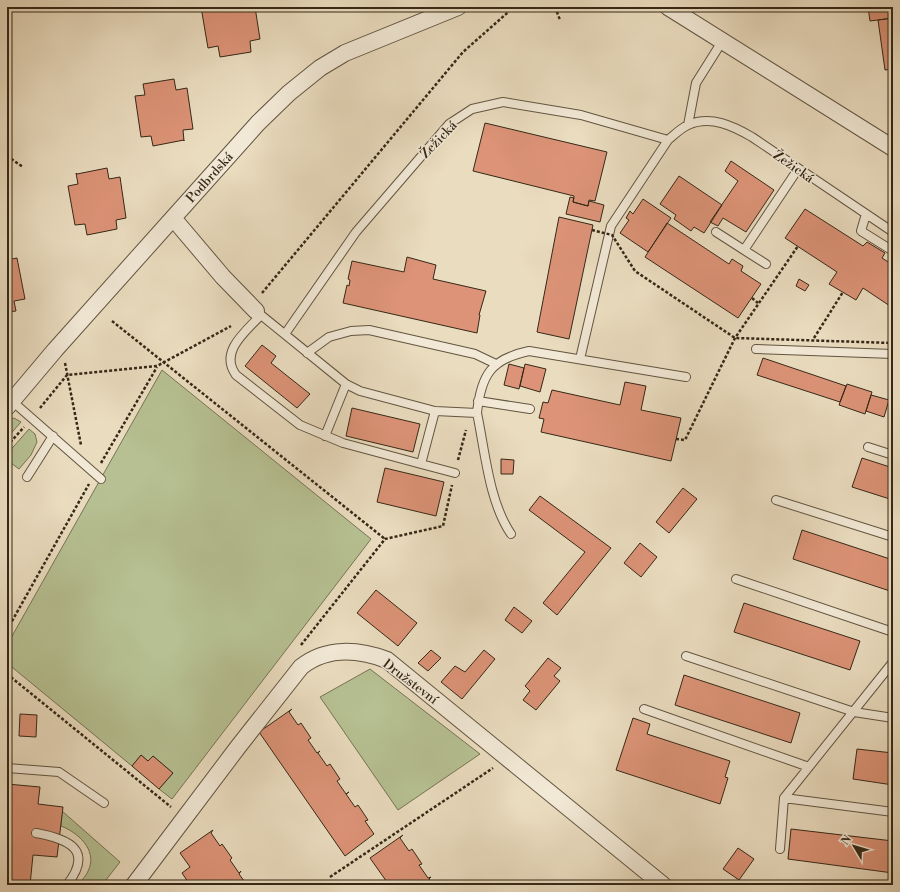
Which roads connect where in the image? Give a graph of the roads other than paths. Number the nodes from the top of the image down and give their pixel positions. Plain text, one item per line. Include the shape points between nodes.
1 (458, 7) edge
2 (672, 8) edge
3 (722, 40) junction
4 (688, 125) junction
5 (668, 140) junction
6 (893, 148) edge
7 (798, 169) junction
8 (866, 214) junction
9 (173, 218) junction
10 (716, 232) dead end
11 (893, 232) edge
12 (744, 250) junction
13 (893, 251) edge
14 (766, 264) dead end
15 (258, 313) junction
16 (285, 334) junction
17 (756, 349) dead end
18 (307, 353) junction
19 (893, 354) edge
20 (580, 359) junction
21 (496, 364) junction
22 (686, 377) dead end
23 (346, 384) junction
24 (478, 401) junction
25 (10, 404) edge
26 (530, 409) dead end
27 (434, 411) junction
28 (474, 413) junction
29 (53, 436) junction
30 (325, 436) junction
31 (868, 447) dead end
32 (893, 455) edge
33 (421, 464) junction
34 (455, 473) road end
35 (98, 476) road end
36 (27, 477) dead end
37 (776, 500) dead end
38 (511, 534) dead end
39 (893, 537) edge
40 (736, 579) dead end
41 (893, 632) edge
42 (686, 656) dead end
43 (893, 662) edge
44 (644, 709) dead end
45 (854, 712) junction
46 (893, 718) edge
47 (809, 767) junction
48 (7, 768) edge
49 (784, 798) junction
50 (104, 803) dead end
51 (893, 812) edge
52 (36, 833) dead end
53 (780, 849) dead end
54 (67, 885) edge
55 (134, 885) edge
56 (663, 885) edge

1 - 9 street, Podbrdská via 345,53 320,68 258,123
2 - 3 street
3 - 4 lane via 696,83
3 - 6 street
4 - 5 lane, Žežická
4 - 7 lane, Žežická via 711,121 729,124 752,136
5 - 16 lane, Žežická via 581,115 503,102 472,109 449,124 356,232
5 - 20 lane via 611,226
7 - 8 lane, Žežická
7 - 12 lane
8 - 11 lane, Žežická
8 - 13 lane via 861,231
9 - 15 street via 223,277
9 - 25 street, Podbrdská
10 - 12 lane
12 - 14 lane
15 - 16 lane
15 - 30 lane via 234,347 229,358 230,367 236,375 300,425
16 - 18 lane
17 - 19 lane
18 - 21 lane via 330,337 351,331 369,330 475,354
18 - 23 lane
20 - 21 lane via 529,352 510,356
20 - 22 lane
21 - 24 lane via 485,379
23 - 27 lane via 360,391
23 - 30 lane
24 - 26 lane
24 - 28 lane
25 - 29 lane
27 - 28 lane
27 - 33 lane
28 - 38 lane via 503,522
29 - 35 lane
29 - 36 lane
30 - 33 lane
31 - 32 lane
33 - 34 lane
37 - 39 lane
40 - 41 lane
42 - 45 lane
43 - 45 lane
44 - 47 lane
45 - 46 lane
45 - 47 lane
47 - 49 lane
48 - 50 lane via 59,772
49 - 51 lane
49 - 53 lane
52 - 54 lane via 65,840 78,853 76,873
55 - 56 street, Družstevní via 301,667 311,659 336,652 357,652 387,660

